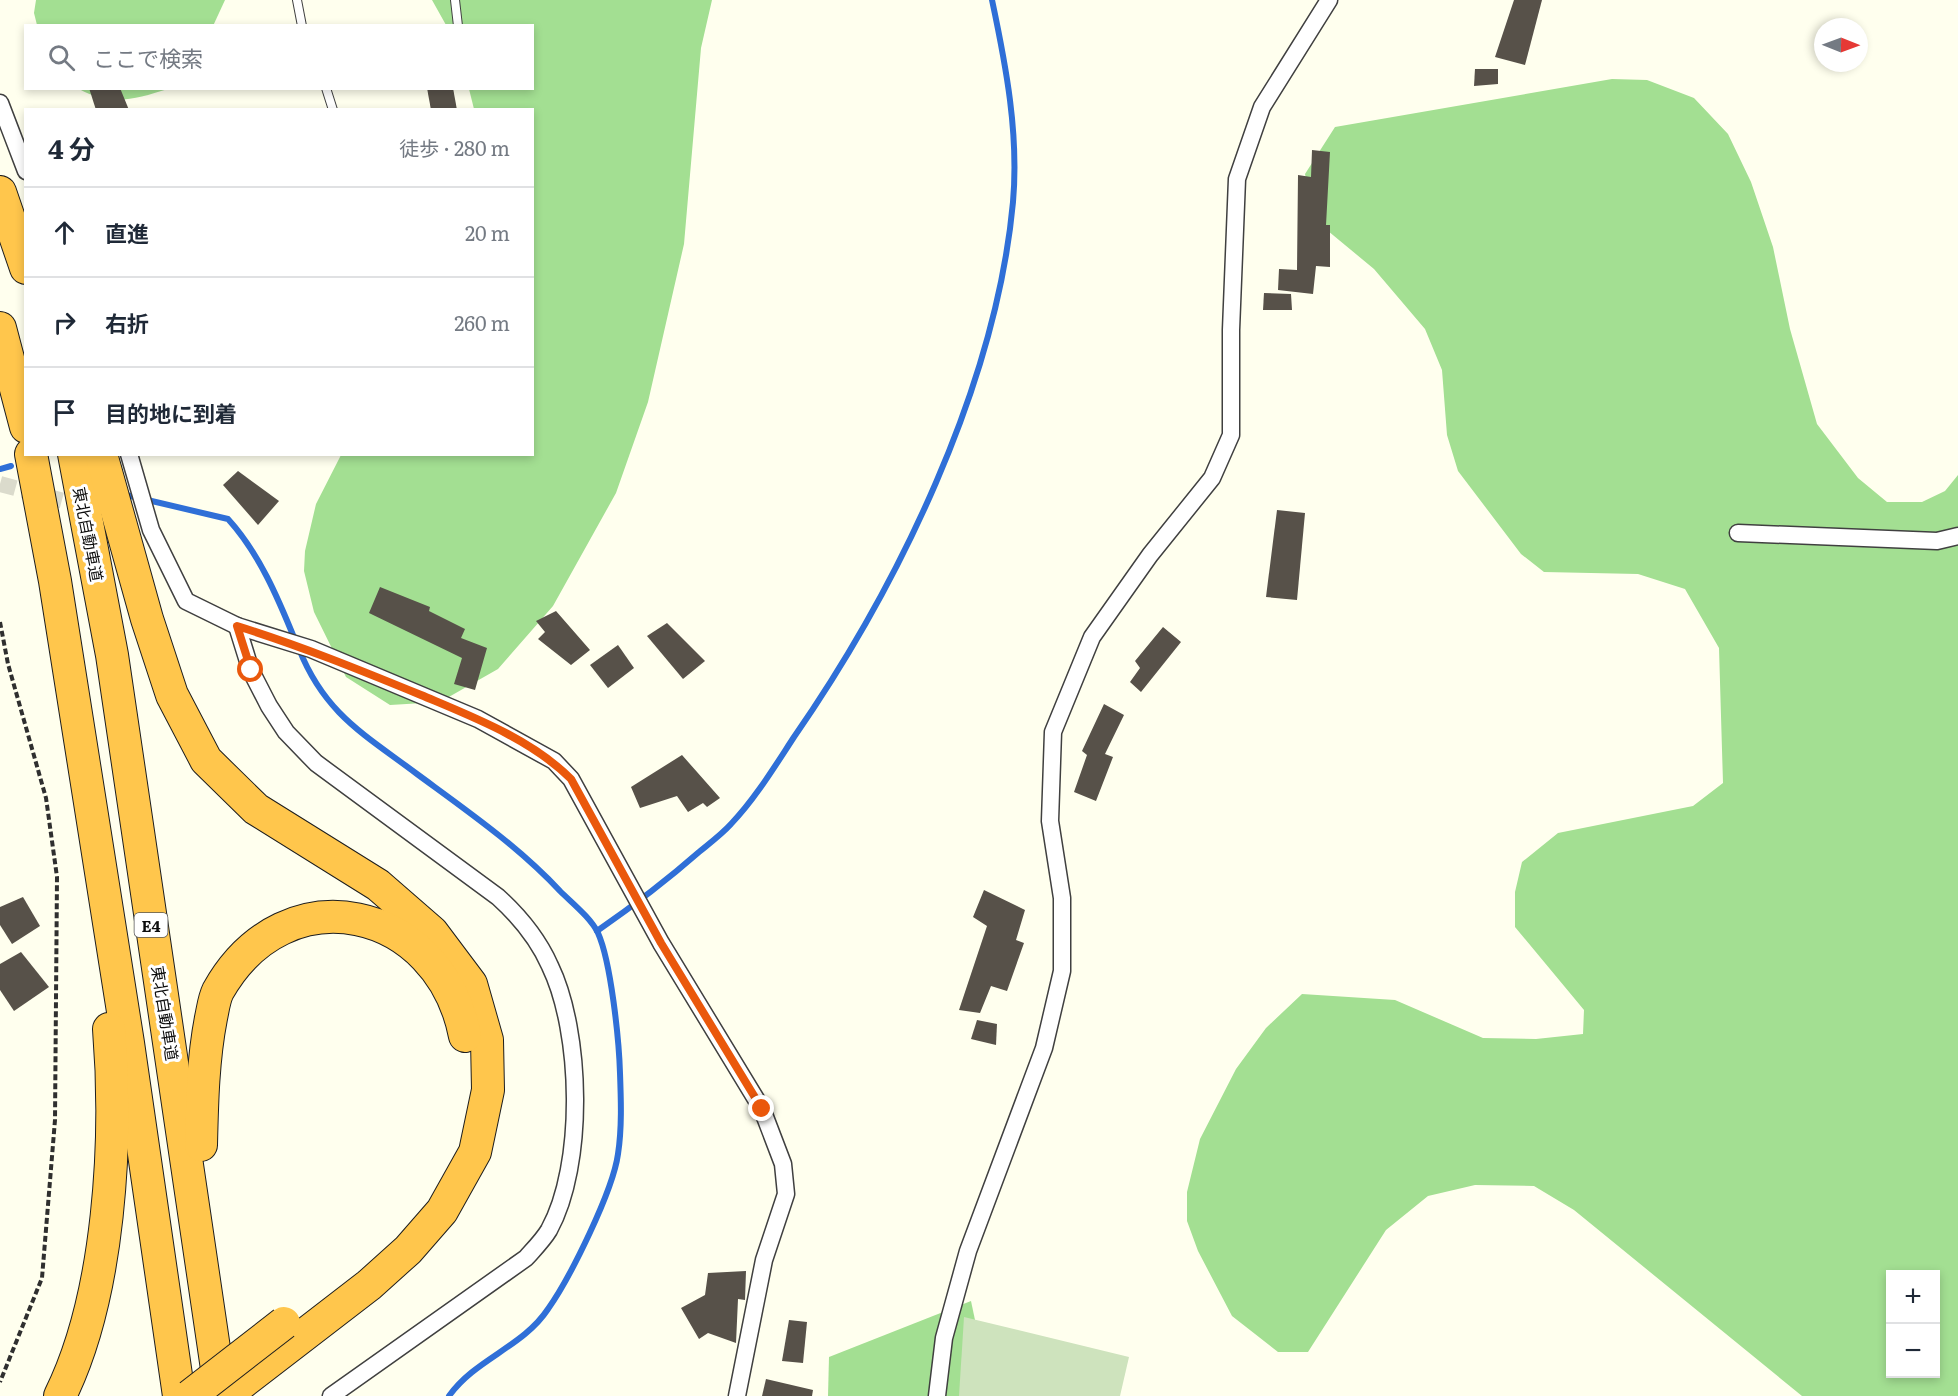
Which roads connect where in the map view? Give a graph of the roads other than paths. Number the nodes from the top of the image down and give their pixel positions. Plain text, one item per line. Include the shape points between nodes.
1 (297, 0) edge
2 (455, 0) edge
3 (1329, 0) edge
4 (302, 24) edge
5 (458, 24) edge
6 (327, 90) edge
7 (0, 103) edge
8 (332, 108) edge
9 (24, 166) edge
10 (0, 181) edge
11 (0, 192) edge
12 (24, 240) edge
13 (24, 262) edge
14 (0, 328) edge
15 (24, 419) edge
16 (31, 456) edge
17 (74, 456) edge
18 (101, 456) edge
19 (130, 456) edge
20 (128, 519) dead end
21 (151, 530) junction
22 (1738, 533) dead end
23 (1958, 536) edge
24 (237, 626) junction
25 (91, 808) junction
26 (198, 1228) junction
27 (287, 1334) junction
28 (60, 1396) edge
29 (178, 1396) edge
30 (190, 1396) edge
31 (223, 1396) edge
32 (331, 1396) edge
33 (737, 1396) edge
34 (937, 1396) edge

1 - 4 lane
2 - 5 lane
3 - 34 street via 1262,106 1237,179 1231,330 1232,435 1212,478 1092,636 1053,732 1050,821 1062,898 1062,971 1044,1048 968,1251 944,1338
6 - 8 lane
7 - 9 street
10 - 12 highway
11 - 13 highway
14 - 15 highway
16 - 25 highway, E4
17 - 26 highway, 東北自動車道 / E4 via 112,655
18 - 27 highway via 172,695 206,760 256,809 378,885 432,932 471,984 487,1040 488,1090 475,1152 442,1210 392,1264
19 - 21 street
20 - 21 street
21 - 24 street via 186,601
22 - 23 street via 1937,541
24 - 32 street via 251,670 269,706 286,732 316,763 519,916 550,966 560,992 571,1052 575,1087 570,1166 549,1230 526,1258
24 - 33 street via 311,649 478,719 554,761 571,779 625,881 762,1109 783,1164 786,1194 764,1260
25 - 28 highway via 110,1045 110,1151 101,1253 89,1316
25 - 29 highway, E4
26 - 27 highway via 205,1046 216,994 234,966 259,941 284,926 314,918 348,917 377,924 400,936 440,978 462,1023 469,1075 461,1131 452,1156 412,1215
26 - 31 highway, 東北自動車道 / E4
27 - 30 highway, bridge
27 - 31 highway

